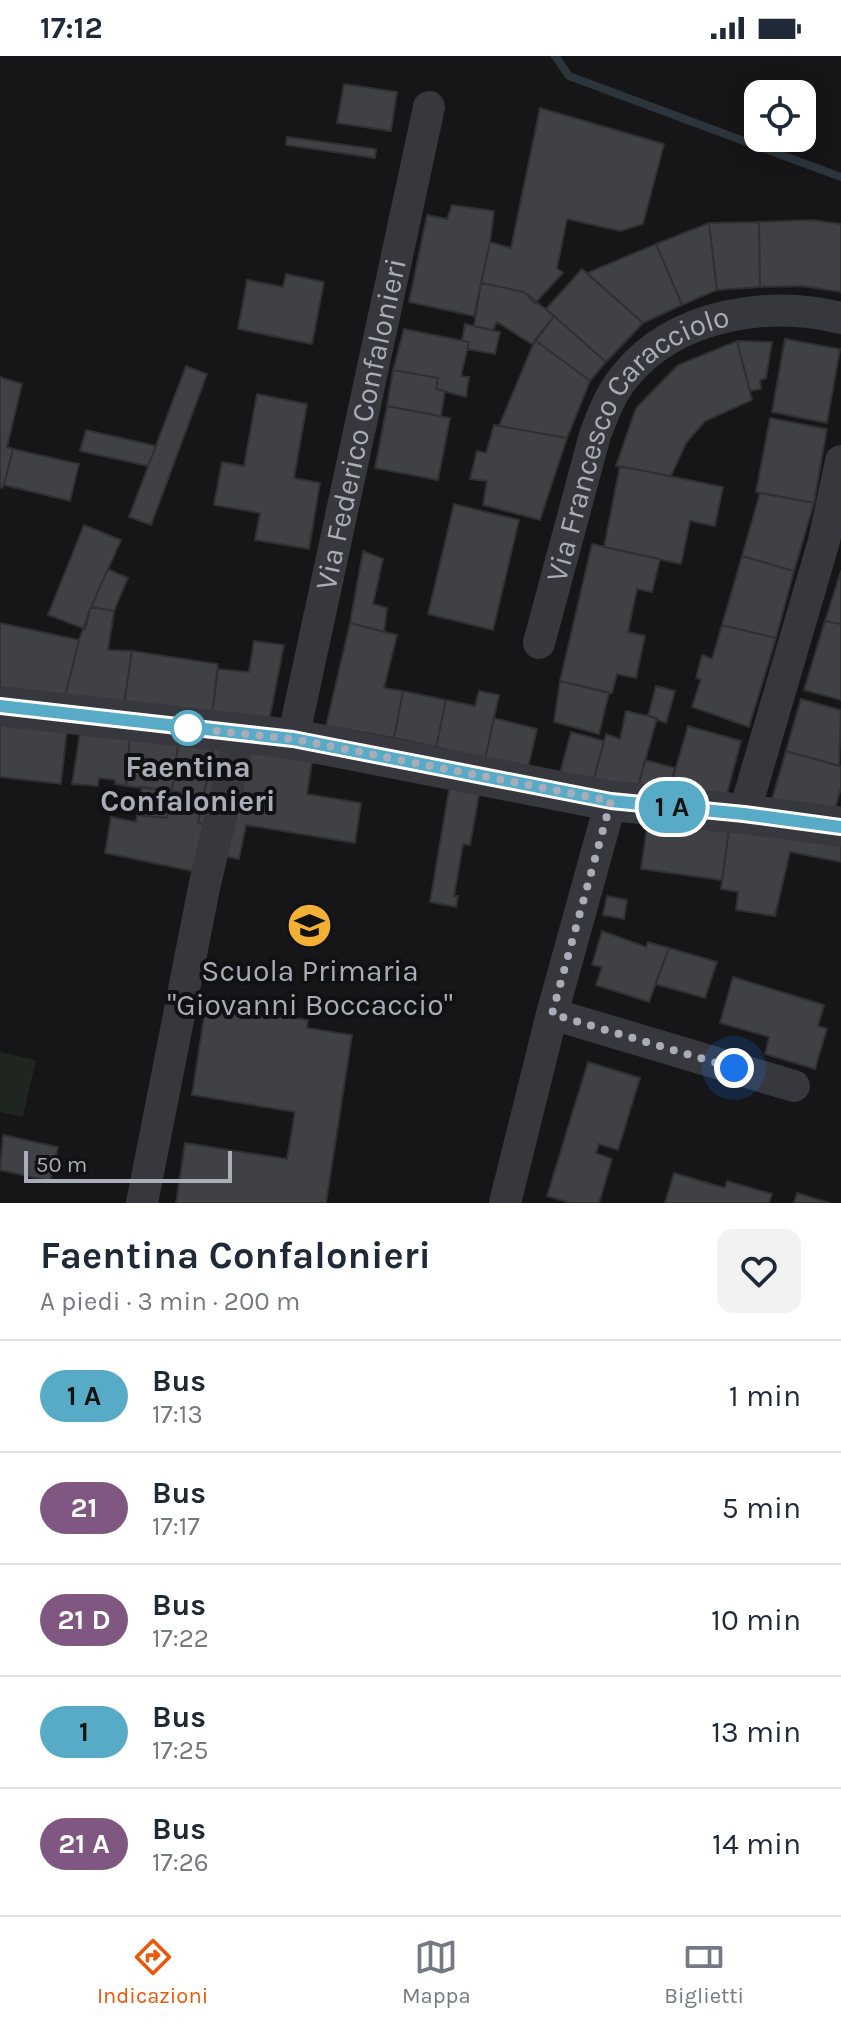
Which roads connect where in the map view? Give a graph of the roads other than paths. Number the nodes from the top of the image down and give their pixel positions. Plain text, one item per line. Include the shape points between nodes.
1 (429, 107) dead end
2 (841, 318) edge
3 (841, 461) edge
4 (833, 542) edge
5 (539, 643) dead end
6 (0, 706) edge
7 (240, 734) junction
8 (293, 739) junction
9 (611, 801) junction
10 (744, 814) junction
11 (841, 827) edge
12 (552, 1014) junction
13 (794, 1086) dead end
14 (142, 1203) edge
15 (505, 1203) edge

1 - 8 street, Via Federico Confalonieri
2 - 5 street, Via Francesco Caracciolo via 775,311 717,318 657,347 624,376 595,435
3 - 4 street
4 - 10 street
6 - 7 street
7 - 8 street
7 - 14 street
8 - 9 street
9 - 10 street
9 - 12 street
10 - 11 street
12 - 13 street
12 - 15 street

